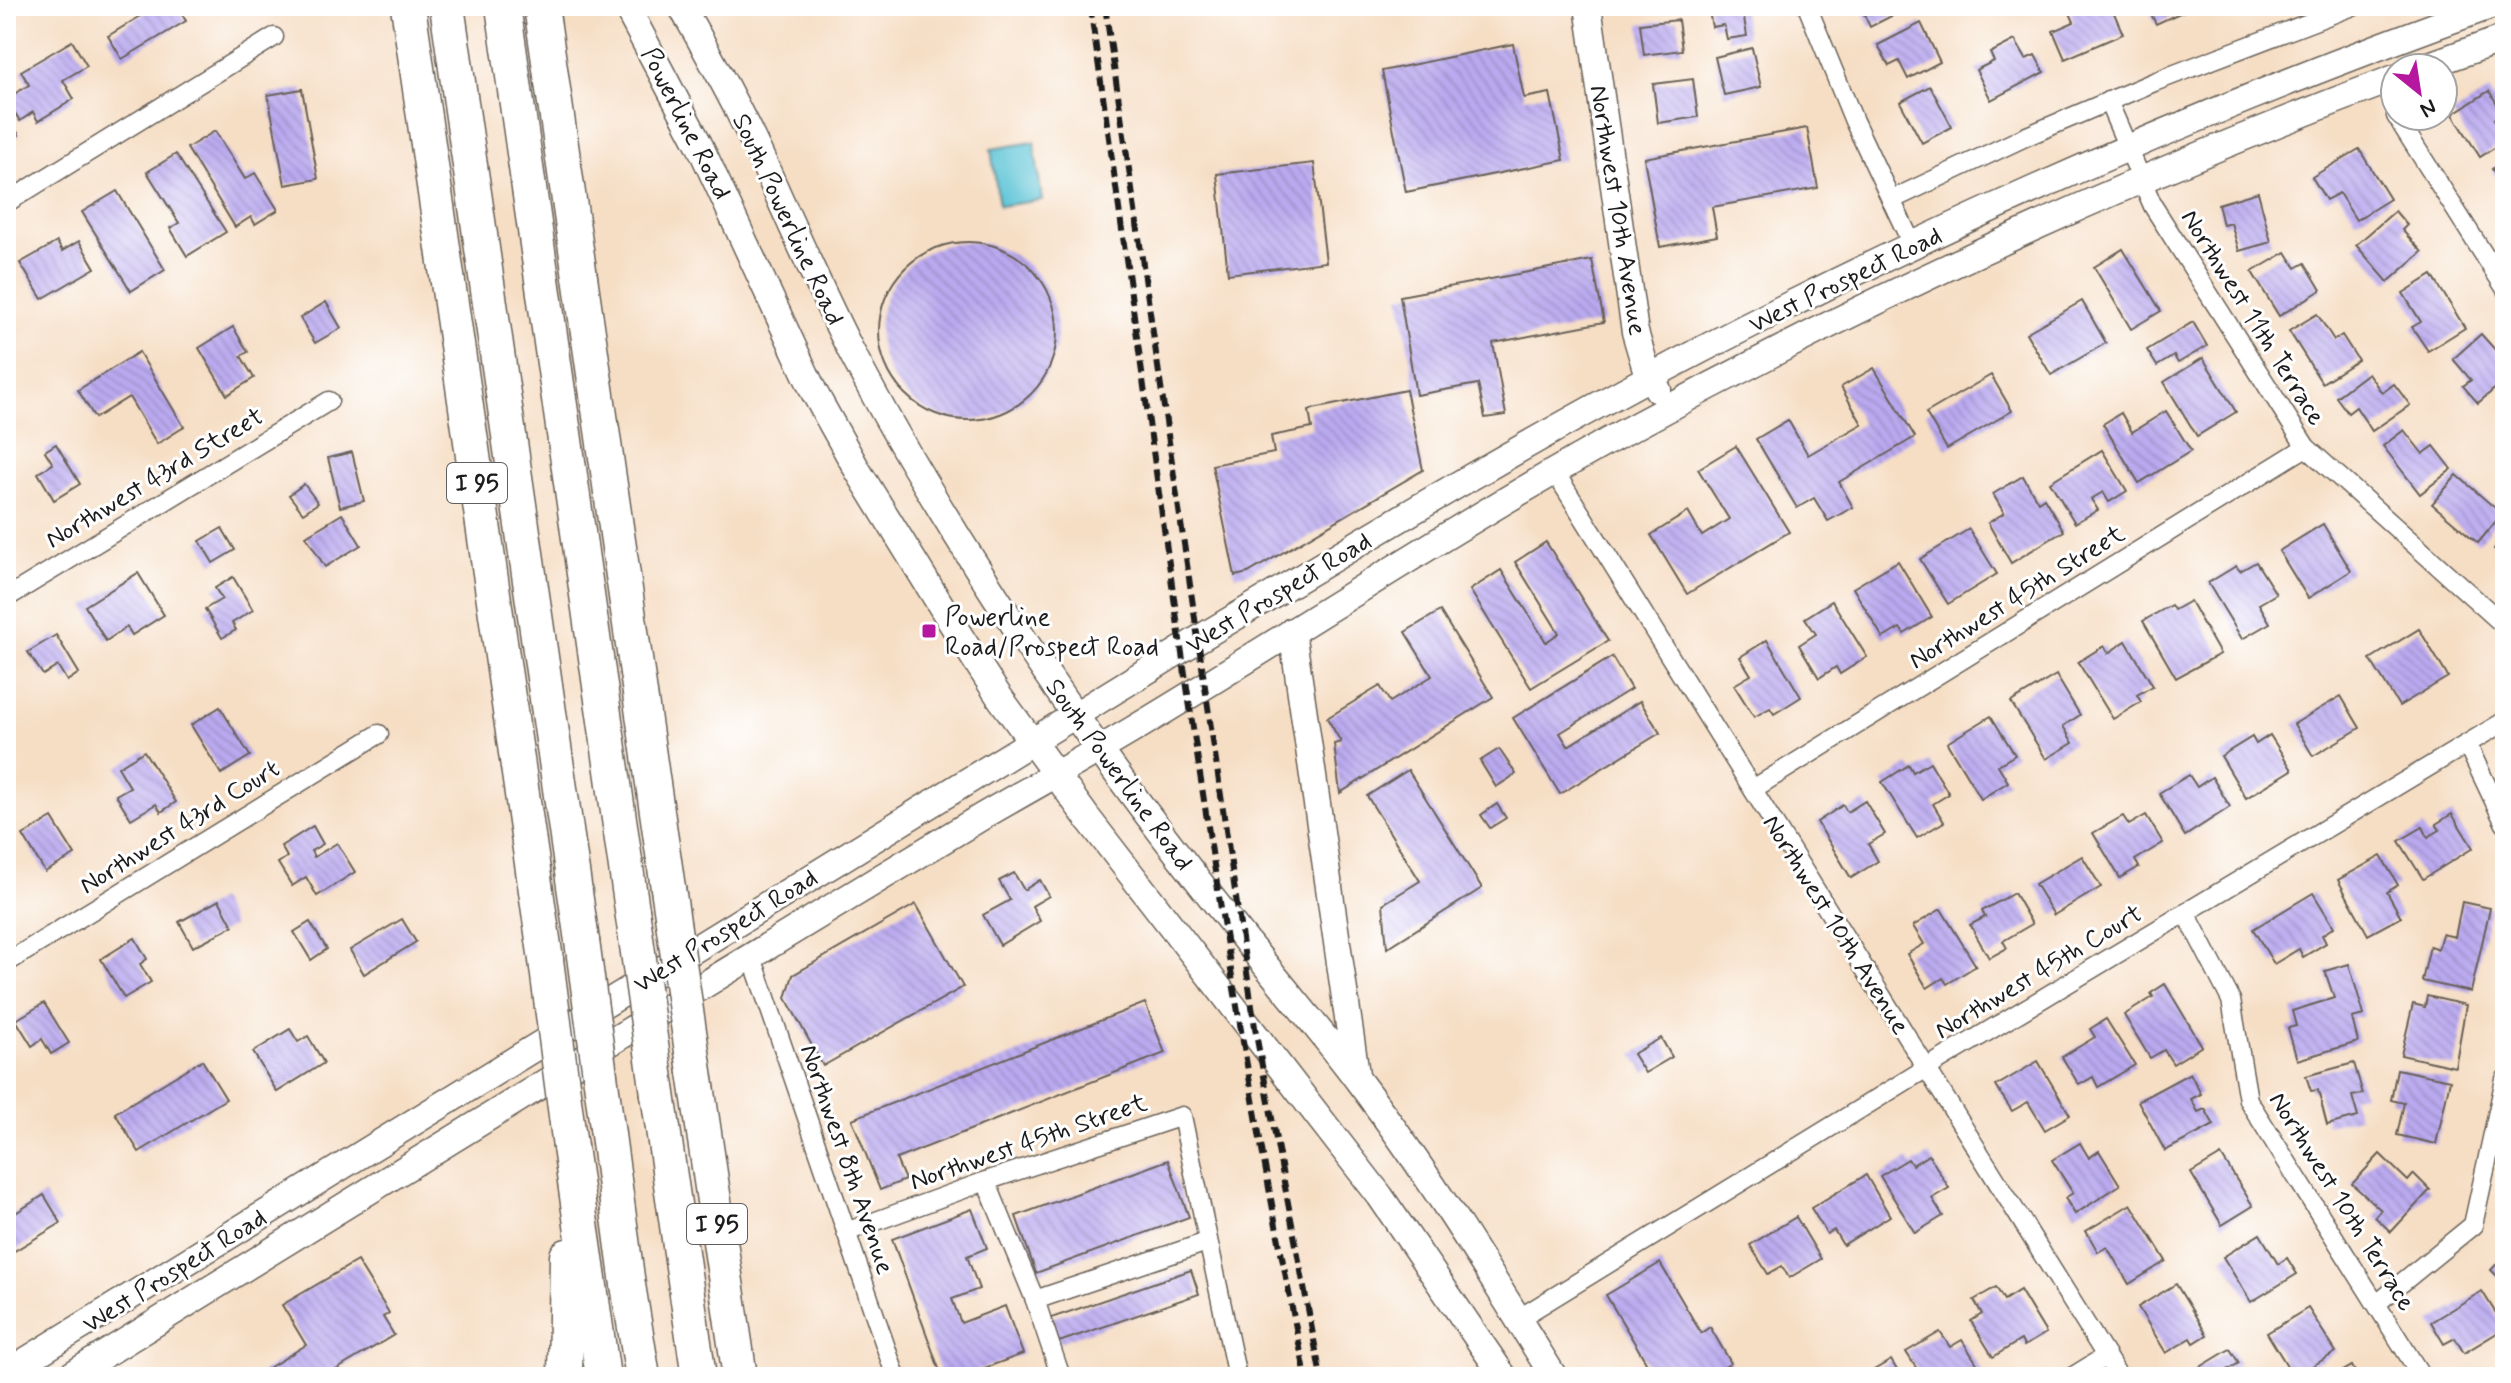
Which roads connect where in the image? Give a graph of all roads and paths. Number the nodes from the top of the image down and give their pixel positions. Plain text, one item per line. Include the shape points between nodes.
1 (408, 6) edge
2 (447, 6) edge
3 (503, 6) edge
4 (626, 6) edge
5 (681, 6) edge
6 (1588, 6) edge
7 (1807, 6) edge
8 (2353, 6) edge
9 (2490, 6) edge
10 (542, 13) edge
11 (274, 37) dead end
12 (2505, 38) edge
13 (2459, 54) edge
14 (2379, 84) edge
15 (2108, 101) junction
16 (2405, 132) edge
17 (2126, 147) junction
18 (2140, 180) junction
19 (1891, 200) junction
20 (6, 203) edge
21 (744, 242) joint
22 (1912, 244) junction
23 (2505, 288) edge
24 (1651, 377) junction
25 (329, 401) dead end
26 (1668, 409) junction
27 (2306, 447) junction
28 (1555, 472) junction
29 (6, 598) edge
30 (2505, 626) edge
31 (1292, 631) junction
32 (1075, 715) junction
33 (2505, 721) edge
34 (379, 734) dead end
35 (1032, 741) junction
36 (2467, 744) junction
37 (1100, 749) junction
38 (1056, 774) junction
39 (1753, 789) junction
40 (2505, 824) edge
41 (2186, 913) junction
42 (752, 957) junction
43 (6, 963) edge
44 (1925, 1069) junction
45 (1357, 1078) junction
46 (2505, 1079) edge
47 (570, 1147) junction
48 (986, 1181) junction
49 (846, 1232) junction
50 (1207, 1242) junction
51 (1035, 1300) junction
52 (2377, 1303) junction
53 (1518, 1319) junction
54 (2106, 1356) junction
55 (6, 1373) edge
56 (68, 1377) edge
57 (565, 1377) edge
58 (603, 1377) edge
59 (643, 1377) edge
60 (699, 1377) edge
61 (740, 1377) edge
62 (896, 1377) edge
63 (1061, 1377) edge
64 (1237, 1377) edge
65 (1504, 1377) edge
66 (1554, 1377) edge
67 (2072, 1377) edge
68 (2119, 1377) edge
69 (2422, 1377) edge

1 - 47 highway, I 95, bridge
2 - 59 highway, bridge
3 - 60 highway, bridge
4 - 21 main road, Powerline Road via 694,133
5 - 32 main road, South Powerline Road via 753,142 871,389 954,531
6 - 24 main road, Northwest 10th Avenue via 1635,332
7 - 19 street
8 - 15 street
9 - 17 main road, West Prospect Road
10 - 61 highway, I 95, bridge
11 - 20 street
12 - 13 main road
14 - 18 main road, West Prospect Road
15 - 17 street, Northwest 11th Terrace
15 - 19 street
16 - 23 street
17 - 18 street, Northwest 11th Terrace
17 - 22 main road, West Prospect Road
18 - 26 main road, West Prospect Road via 1950,265
18 - 27 street, Northwest 11th Terrace
19 - 22 street
21 - 35 main road, South Powerline Road via 793,350 858,471
22 - 24 main road, West Prospect Road
24 - 26 main road, Northwest 10th Avenue
24 - 32 main road, West Prospect Road via 1369,537
25 - 29 street, Northwest 43rd Street
26 - 28 main road, West Prospect Road
27 - 30 street, Northwest 11th Terrace
27 - 39 street, Northwest 45th Street
28 - 31 main road, West Prospect Road
28 - 39 street, Northwest 10th Avenue
31 - 37 main road, West Prospect Road
31 - 45 main road
32 - 35 main road, West Prospect Road
32 - 37 main road, South Powerline Road
33 - 36 street, Northwest 45th Court
34 - 43 street, Northwest 43rd Court
35 - 38 main road, South Powerline Road
35 - 55 main road, West Prospect Road
36 - 40 street
36 - 41 street, Northwest 45th Court
37 - 38 main road, West Prospect Road
37 - 45 main road, South Powerline Road via 1192,874
38 - 42 main road, West Prospect Road
38 - 65 main road, South Powerline Road via 1372,1185
39 - 44 street, Northwest 10th Avenue
41 - 44 street, Northwest 45th Court
41 - 52 street, Northwest 10th Terrace via 2231,1000 2248,1100
42 - 49 street, Northwest 8th Avenue
42 - 56 main road, West Prospect Road
44 - 53 street, Northwest 45th Court
44 - 54 street, Northwest 10th Avenue
45 - 53 main road, South Powerline Road via 1436,1188
46 - 52 street via 2473,1225
47 - 57 highway
47 - 58 highway, I 95
48 - 49 street, Northwest 45th Street
48 - 50 street, Northwest 45th Street via 1182,1116
48 - 51 street
49 - 62 street, Northwest 8th Avenue
50 - 51 street
50 - 64 street
51 - 63 street
52 - 69 street, Northwest 10th Terrace
53 - 66 main road, South Powerline Road
54 - 67 street
54 - 68 street, Northwest 10th Avenue

